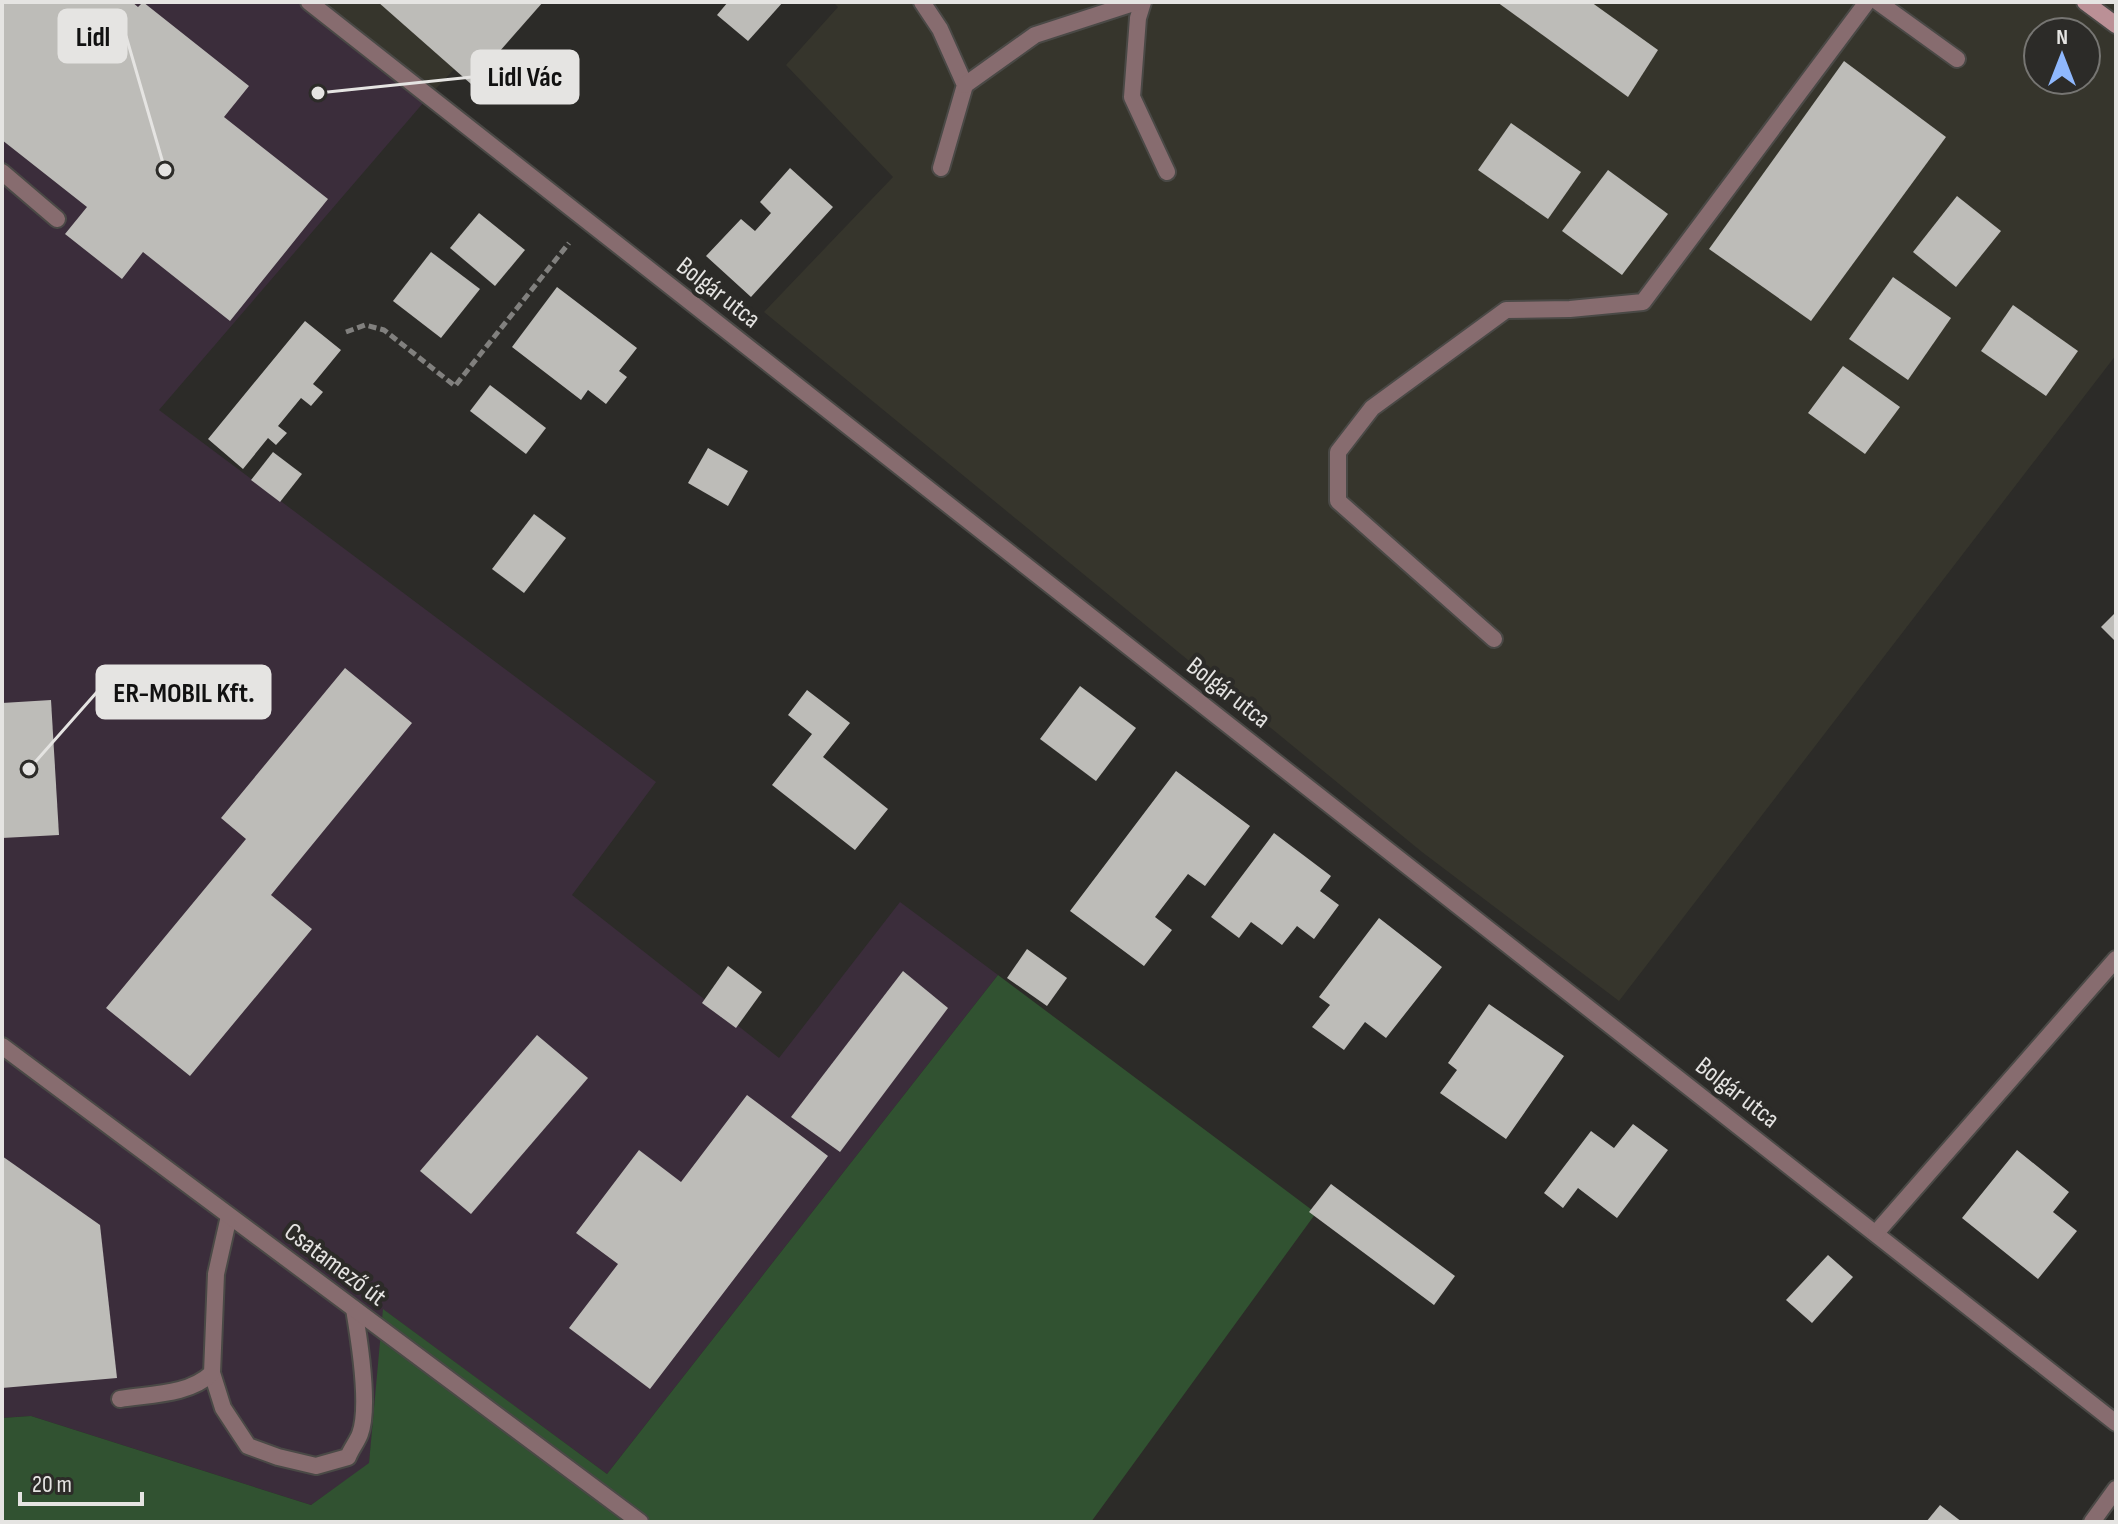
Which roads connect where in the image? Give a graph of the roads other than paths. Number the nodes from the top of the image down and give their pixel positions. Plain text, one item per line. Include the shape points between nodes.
1 (309, 2) edge
2 (922, 2) edge
3 (1137, 2) edge
4 (1143, 2) edge
5 (1867, 2) edge
6 (1878, 2) edge
7 (2085, 2) edge
8 (2116, 25) edge
9 (1957, 59) dead end
10 (965, 85) junction
11 (941, 168) dead end
12 (2, 172) edge
13 (1167, 172) dead end
14 (57, 219) dead end
15 (1494, 639) dead end
16 (2116, 959) edge
17 (2, 1046) edge
18 (229, 1216) junction
19 (1876, 1233) junction
20 (354, 1309) junction
21 (212, 1373) junction
22 (120, 1399) dead end
23 (2116, 1423) edge
24 (2116, 1489) edge
25 (640, 1522) edge
26 (2092, 1522) edge

1 - 19 street, Bolgár utca
2 - 10 street
3 - 10 street via 1035,35
4 - 13 street via 1132,97
5 - 15 street via 1643,302 1506,310 1372,408 1338,452 1338,501
6 - 9 street
7 - 8 main road
10 - 11 street
12 - 14 street
16 - 19 street
17 - 18 street, Csatamező út
18 - 20 street, Csatamező út
18 - 21 street via 216,1274
19 - 23 street, Bolgár utca
20 - 21 street via 363,1395 361,1432 348,1457 316,1466 248,1446 223,1408
20 - 25 street, Csatamező út
21 - 22 street via 201,1384
24 - 26 street

